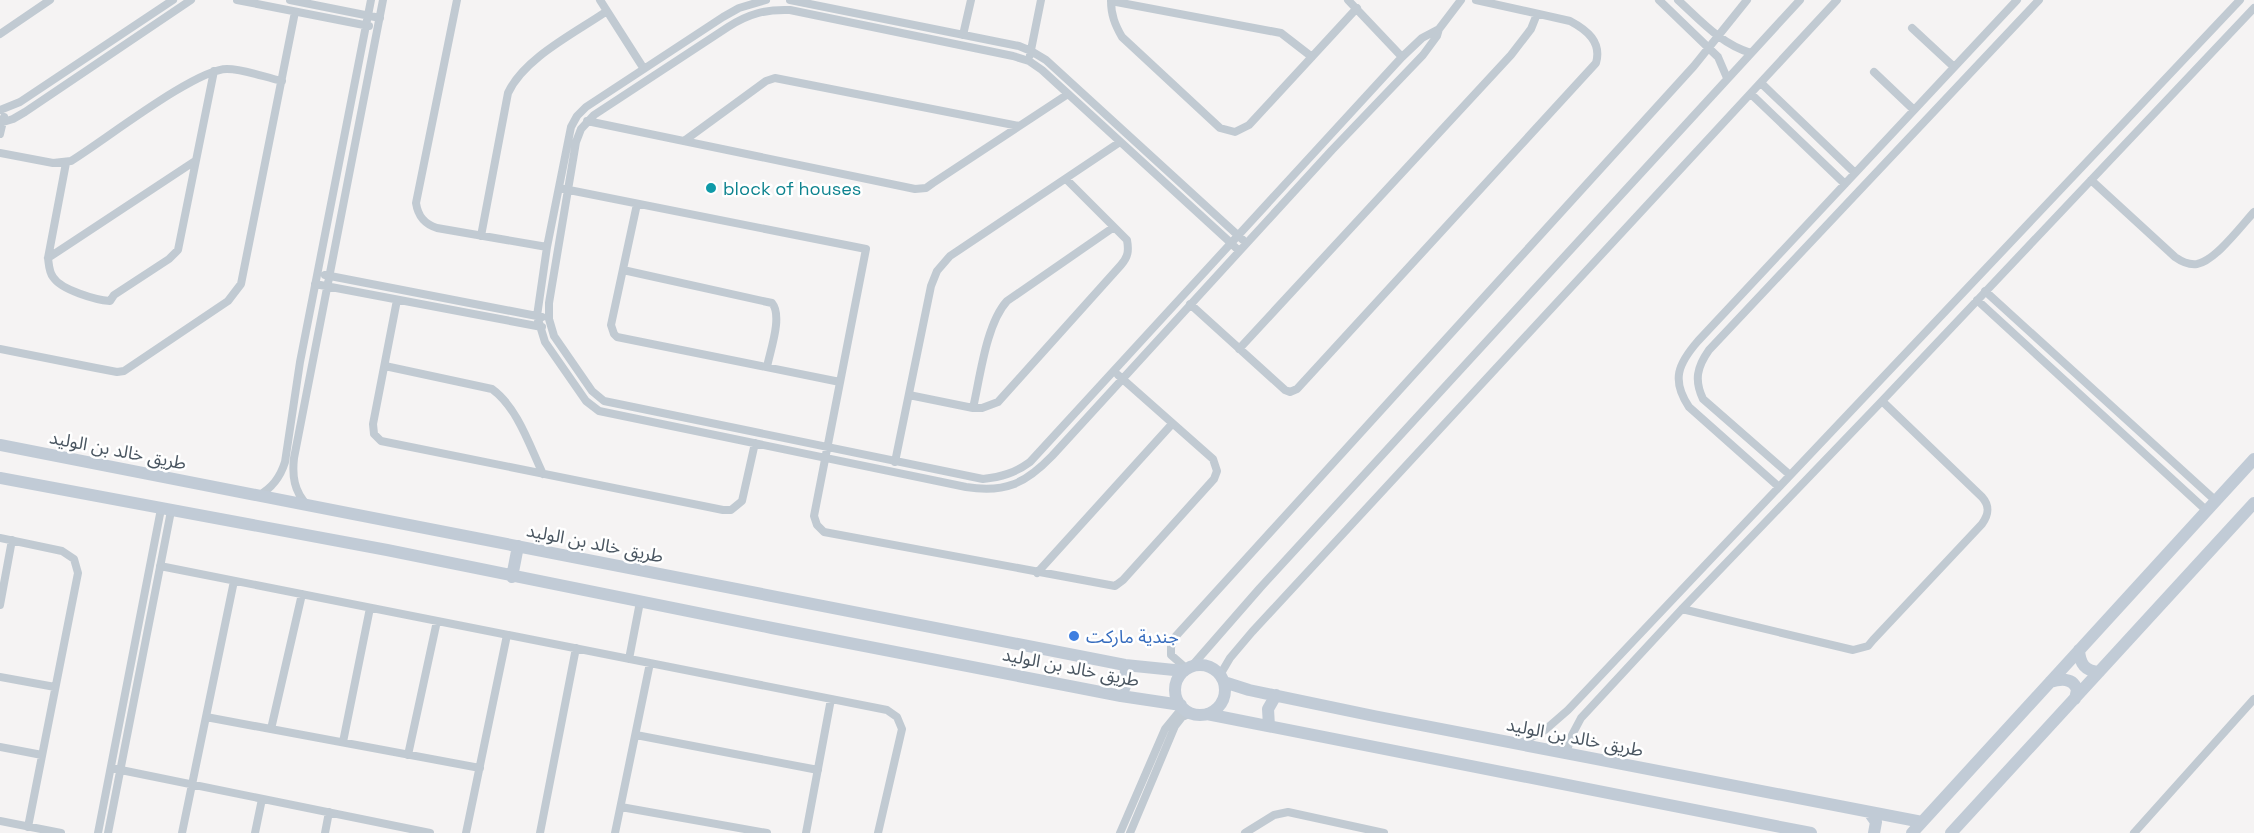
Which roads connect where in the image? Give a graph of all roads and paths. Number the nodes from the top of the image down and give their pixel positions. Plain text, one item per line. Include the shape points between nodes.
1 (50, 0) edge
2 (173, 0) edge
3 (192, 0) edge
4 (237, 0) edge
5 (290, 0) edge
6 (371, 0) edge
7 (383, 0) edge
8 (457, 0) edge
9 (600, 0) edge
10 (761, 0) edge
11 (790, 0) edge
12 (971, 0) edge
13 (1041, 0) edge
14 (1348, 0) edge
15 (1461, 0) edge
16 (1476, 0) edge
17 (1659, 0) edge
18 (1678, 0) edge
19 (1747, 0) edge
20 (1800, 0) edge
21 (1837, 0) edge
22 (2017, 0) edge
23 (2039, 0) edge
24 (2240, 0) edge
25 (1111, 1) edge
26 (1357, 8) junction
27 (2254, 8) edge
28 (607, 11) junction
29 (296, 12) junction
30 (1538, 14) junction
31 (368, 16) junction
32 (380, 18) junction
33 (366, 25) junction
34 (378, 27) junction
35 (1439, 28) junction
36 (1912, 28) dead end
37 (701, 32) junction
38 (0, 34) edge
39 (963, 35) junction
40 (1718, 36) junction
41 (707, 40) junction
42 (1710, 48) junction
43 (1031, 51) junction
44 (1752, 53) junction
45 (1312, 57) junction
46 (1402, 57) junction
47 (1029, 61) junction
48 (1954, 67) junction
49 (644, 69) junction
50 (214, 70) junction
51 (1874, 72) dead end
52 (1727, 78) junction
53 (282, 81) junction
54 (1761, 83) junction
55 (1932, 92) junction
56 (1068, 94) junction
57 (1751, 94) junction
58 (1943, 102) junction
59 (3, 110) edge
60 (1914, 110) junction
61 (587, 121) junction
62 (1, 123) edge
63 (1019, 126) junction
64 (0, 134) edge
65 (684, 141) junction
66 (1120, 142) junction
67 (0, 153) edge
68 (195, 161) junction
69 (66, 163) junction
70 (1855, 173) junction
71 (1066, 179) junction
72 (2091, 180) junction
73 (1845, 184) junction
74 (558, 188) junction
75 (568, 190) junction
76 (637, 204) junction
77 (2254, 212) edge
78 (1114, 227) junction
79 (481, 236) junction
80 (1239, 236) junction
81 (1246, 243) junction
82 (1232, 244) junction
83 (547, 247) junction
84 (1239, 251) junction
85 (48, 258) junction
86 (1770, 265) junction
87 (623, 270) junction
88 (317, 273) junction
89 (1781, 274) junction
90 (330, 276) junction
91 (315, 284) junction
92 (328, 287) junction
93 (1985, 291) junction
94 (397, 300) junction
95 (1977, 300) junction
96 (1190, 304) junction
97 (537, 316) junction
98 (549, 319) junction
99 (538, 327) junction
100 (550, 329) junction
101 (0, 349) edge
102 (1239, 349) junction
103 (385, 366) junction
104 (767, 367) junction
105 (1114, 371) junction
106 (1122, 379) junction
107 (840, 382) junction
108 (909, 395) junction
109 (1882, 401) junction
110 (973, 408) junction
111 (1172, 424) junction
112 (780, 438) junction
113 (756, 443) junction
114 (0, 445) edge
115 (778, 448) junction
116 (826, 448) junction
117 (825, 458) junction
118 (2254, 459) edge
119 (895, 462) junction
120 (543, 474) junction
121 (1790, 475) junction
122 (0, 478) edge
123 (1779, 487) junction
124 (258, 495) junction
125 (2216, 501) junction
126 (2254, 503) edge
127 (308, 505) junction
128 (166, 510) junction
129 (2206, 511) junction
130 (0, 538) edge
131 (12, 540) junction
132 (518, 546) junction
133 (160, 566) junction
134 (1037, 573) junction
135 (512, 577) junction
136 (234, 581) junction
137 (302, 594) junction
138 (640, 602) junction
139 (0, 605) edge
140 (370, 608) junction
141 (1682, 609) junction
142 (437, 621) junction
143 (507, 635) junction
144 (576, 648) junction
145 (2079, 650) junction
146 (629, 659) junction
147 (650, 663) junction
148 (1125, 664) junction
149 (1187, 669) junction
150 (2099, 672) junction
151 (1600, 676) junction
152 (0, 677) edge
153 (1222, 679) junction
154 (2050, 682) junction
155 (1611, 686) junction
156 (55, 687) junction
157 (1276, 695) junction
158 (1121, 696) junction
159 (831, 699) junction
160 (2074, 699) junction
161 (2254, 699) edge
162 (1185, 708) junction
163 (1207, 714) junction
164 (206, 717) junction
165 (1269, 726) junction
166 (271, 729) junction
167 (636, 735) junction
168 (343, 742) junction
169 (1518, 744) junction
170 (0, 747) edge
171 (1566, 753) junction
172 (408, 754) junction
173 (42, 755) junction
174 (110, 768) junction
175 (480, 768) junction
176 (120, 770) junction
177 (818, 770) junction
178 (192, 785) junction
179 (262, 799) junction
180 (621, 807) junction
181 (329, 812) junction
182 (1869, 812) junction
183 (0, 821) edge
184 (1922, 822) junction
185 (28, 826) junction
186 (1347, 829) edge
187 (398, 830) edge
188 (60, 833) edge
189 (98, 833) edge
190 (108, 833) edge
191 (182, 833) edge
192 (255, 833) edge
193 (325, 833) edge
194 (430, 833) edge
195 (466, 833) edge
196 (540, 833) edge
197 (615, 833) edge
198 (766, 833) edge
199 (806, 833) edge
200 (878, 833) edge
201 (1120, 833) edge
202 (1130, 833) edge
203 (1245, 833) edge
204 (1384, 833) edge
205 (1811, 833) edge
206 (1874, 833) edge
207 (1912, 833) edge
208 (1951, 833) edge
209 (2134, 833) edge

1 - 38 street
2 - 59 street
3 - 62 street via 25,112
4 - 29 street
5 - 31 street
6 - 31 street
7 - 32 street
8 - 79 street via 416,203 420,217 430,226
9 - 28 street
10 - 37 street via 739,8
11 - 39 street
12 - 39 street
13 - 43 street
14 - 26 street
15 - 35 street
16 - 30 street
17 - 42 street
18 - 40 street
19 - 40 street
20 - 44 street
21 - 54 street
22 - 48 street
23 - 58 street
24 - 121 street
25 - 45 street via 1281,33
25 - 45 street via 1115,26 1122,37 1229,132 1245,129
26 - 45 street
26 - 46 street
27 - 72 street
28 - 49 street
28 - 79 street via 528,65 512,84
29 - 33 street
29 - 53 street
30 - 102 street via 1511,55
30 - 102 street via 1570,21 1595,41 1598,56 1591,69 1295,391 1285,390
31 - 32 street
31 - 33 street
32 - 34 street
33 - 34 street
33 - 88 street
34 - 90 street
35 - 46 street
35 - 81 street via 1422,55
36 - 48 street
37 - 41 street
37 - 49 street
39 - 43 street
40 - 42 street
40 - 44 street
41 - 47 street via 761,11 790,10
41 - 61 street
42 - 52 street via 1719,57
42 - 149 street via 1176,637 1171,655
43 - 47 street
43 - 80 street via 1046,60
44 - 52 street
46 - 80 street
47 - 56 street
48 - 55 street
49 - 74 street via 577,116 569,133
50 - 53 street via 228,69
50 - 68 street
50 - 69 street
51 - 60 street
52 - 149 street
53 - 101 street via 241,284 228,302 124,371
54 - 57 street
54 - 70 street
55 - 58 street
55 - 60 street
56 - 63 street
56 - 66 street
57 - 73 street
57 - 153 street via 1259,624 1230,657
58 - 89 street
59 - 62 street
60 - 70 street
61 - 65 street
61 - 75 street via 576,142
62 - 64 street
63 - 65 street via 926,188 915,189
63 - 65 street via 775,78
66 - 71 street
66 - 82 street
67 - 69 street
68 - 85 street
68 - 85 street via 178,250 110,301 95,300 57,282
69 - 85 street
70 - 73 street
71 - 78 street
71 - 108 street via 941,264 931,286
72 - 77 street via 2185,263 2207,261
72 - 93 street
73 - 86 street
74 - 75 street
74 - 83 street
75 - 76 street
75 - 98 street
76 - 87 street
76 - 107 street via 866,249
78 - 110 street via 1002,307 993,325
78 - 110 street via 1127,240 1129,249 1121,266 998,402
79 - 83 street
80 - 81 street
80 - 82 street
81 - 84 street
82 - 84 street
82 - 105 street
83 - 97 street
84 - 96 street
86 - 89 street
86 - 123 street via 1687,354 1679,369 1678,382 1689,407
87 - 104 street via 772,303 777,317
87 - 104 street via 611,325 617,337
88 - 90 street
88 - 91 street
89 - 121 street via 1700,362 1697,387 1702,399
90 - 92 street
90 - 97 street
91 - 92 street
91 - 124 street via 285,462 273,486
92 - 94 street
92 - 127 street via 294,465 296,487
93 - 95 street
93 - 125 street
94 - 99 street
94 - 103 street
95 - 109 street
95 - 129 street
96 - 102 street
96 - 106 street
97 - 98 street
97 - 99 street
98 - 100 street
99 - 100 street
99 - 113 street via 586,401 599,411
100 - 112 street via 592,391 604,401
103 - 120 street via 492,389 512,413
103 - 120 street via 373,424 374,434 381,441
104 - 107 street
105 - 106 street
105 - 119 street via 1030,462 1018,470 983,479
106 - 111 street
106 - 117 street via 1038,470 1023,481 1004,487 966,487
107 - 116 street
108 - 110 street
108 - 119 street
109 - 141 street
109 - 141 street via 1982,497 1988,510 1982,524 1873,640 1853,650
111 - 134 street
111 - 134 street via 1213,459 1217,471 1177,522 1115,586
112 - 115 street
112 - 116 street
113 - 115 street
113 - 120 street via 742,501 731,510
114 - 124 street, طريق خالد بن الوليد
115 - 117 street
116 - 117 street
116 - 119 street
117 - 134 street via 814,516 824,532
118 - 125 street
121 - 123 street
122 - 128 street, طريق خالد بن الوليد
123 - 151 street
124 - 127 street, طريق خالد بن الوليد
125 - 129 street
126 - 150 street
127 - 132 street, طريق خالد بن الوليد
128 - 133 street
128 - 135 street, طريق خالد بن الوليد
128 - 174 street
129 - 145 street
130 - 131 street
131 - 139 street
131 - 156 street via 62,551 77,566
132 - 135 street
132 - 148 street, طريق خالد بن الوليد
133 - 136 street
133 - 176 street
135 - 138 street, طريق خالد بن الوليد
136 - 137 street
136 - 164 street
137 - 140 street
137 - 166 street
138 - 146 street
138 - 158 street, طريق خالد بن الوليد
140 - 142 street
140 - 168 street
141 - 155 street
142 - 143 street
142 - 172 street
143 - 144 street
143 - 175 street
144 - 146 street
144 - 196 street
145 - 150 street via 2085,669
145 - 154 street
146 - 147 street
147 - 159 street
147 - 167 street
148 - 149 street, طريق خالد بن الوليد
148 - 158 street via 1127,681
149 - 153 street via 1207,666
149 - 162 street via 1179,676 1175,692
150 - 160 street
151 - 155 street
151 - 169 street via 1545,730
152 - 156 street
153 - 157 street, طريق خالد بن الوليد
153 - 163 street via 1224,698
154 - 160 street via 2071,682 2077,690
154 - 184 street
155 - 171 street via 1581,718
156 - 173 street
157 - 165 street via 1268,709
157 - 169 street, طريق خالد بن الوليد
158 - 162 street, طريق خالد بن الوليد
159 - 177 street
159 - 200 street via 887,710 901,723
160 - 208 street
161 - 209 street
162 - 163 street
162 - 201 street via 1165,729
162 - 202 street
163 - 165 street
164 - 166 street
164 - 178 street
165 - 205 street
166 - 168 street
167 - 177 street
167 - 180 street
168 - 172 street
169 - 171 street, طريق خالد بن الوليد
170 - 173 street
171 - 182 street, طريق خالد بن الوليد
172 - 175 street
173 - 185 street
174 - 176 street
174 - 189 street
175 - 195 street
176 - 178 street
176 - 190 street
177 - 199 street
178 - 179 street
178 - 191 street
179 - 181 street
179 - 192 street
180 - 197 street
180 - 198 street
181 - 187 street
181 - 193 street
182 - 184 street, طريق خالد بن الوليد
182 - 206 street via 1876,822
183 - 185 street
184 - 207 street
185 - 188 street
186 - 203 street via 1288,812 1274,815
186 - 204 street
187 - 194 street

